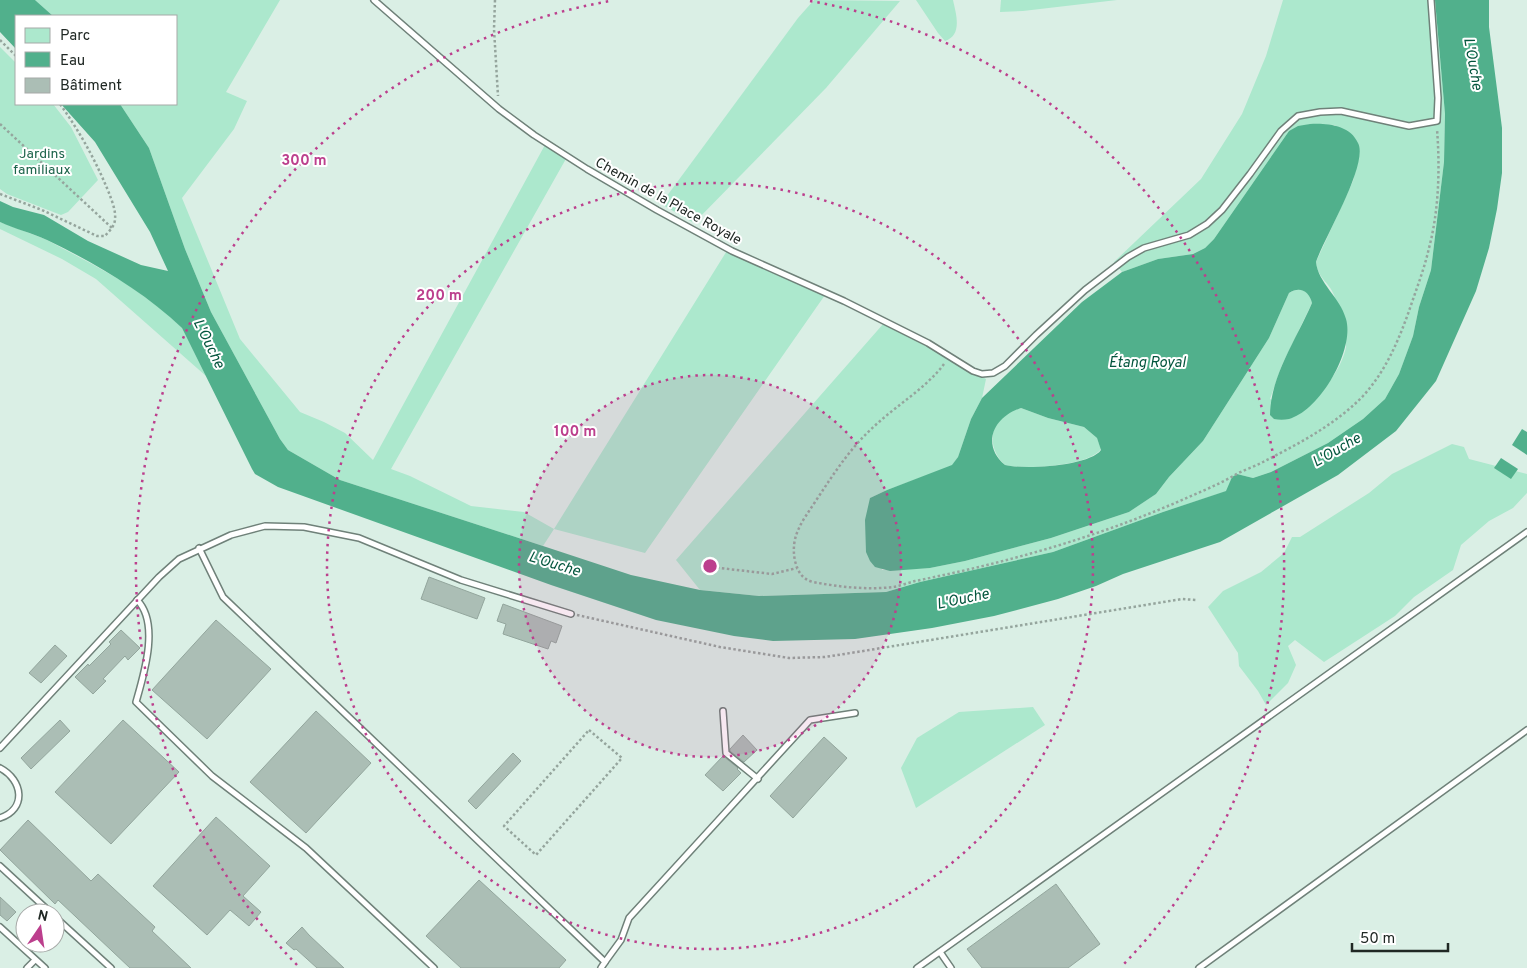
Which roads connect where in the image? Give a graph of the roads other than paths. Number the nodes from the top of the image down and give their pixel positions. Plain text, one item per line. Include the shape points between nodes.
1 (374, 0) edge
2 (1430, 0) edge
3 (1527, 532) edge
4 (199, 548) junction
5 (137, 600) junction
6 (571, 614) road end
7 (723, 711) dead end
8 (855, 713) dead end
9 (1527, 730) edge
10 (0, 748) edge
11 (0, 768) edge
12 (758, 779) junction
13 (0, 818) edge
14 (0, 866) edge
15 (40, 903) edge
16 (65, 925) edge
17 (0, 927) edge
18 (940, 952) junction
19 (35, 960) junction
20 (605, 962) junction
21 (27, 968) edge
22 (45, 968) edge
23 (111, 968) edge
24 (434, 968) edge
25 (601, 968) edge
26 (917, 968) edge
27 (951, 968) edge
28 (1199, 968) edge

1 - 2 lane, Chemin de la Place Royale via 499,109 580,164 732,251 844,301 982,374 993,373 1005,366 1085,290 1128,257 1144,248 1189,235 1207,224 1222,210 1281,131 1298,116 1341,111 1408,126 1437,121
3 - 18 lane
4 - 5 lane via 179,559
4 - 6 lane via 266,526 304,527 359,538 462,580
4 - 20 lane via 223,597
5 - 10 lane
5 - 24 lane via 144,607 148,628 145,670 136,702 212,776 306,848
7 - 12 lane via 726,753
8 - 12 lane via 810,720
9 - 28 lane
11 - 13 lane via 14,778 19,794 12,811
12 - 20 lane via 629,918 621,940
14 - 15 lane
16 - 23 lane
17 - 19 lane
18 - 26 lane
18 - 27 lane
19 - 21 lane
19 - 22 lane
20 - 25 lane

